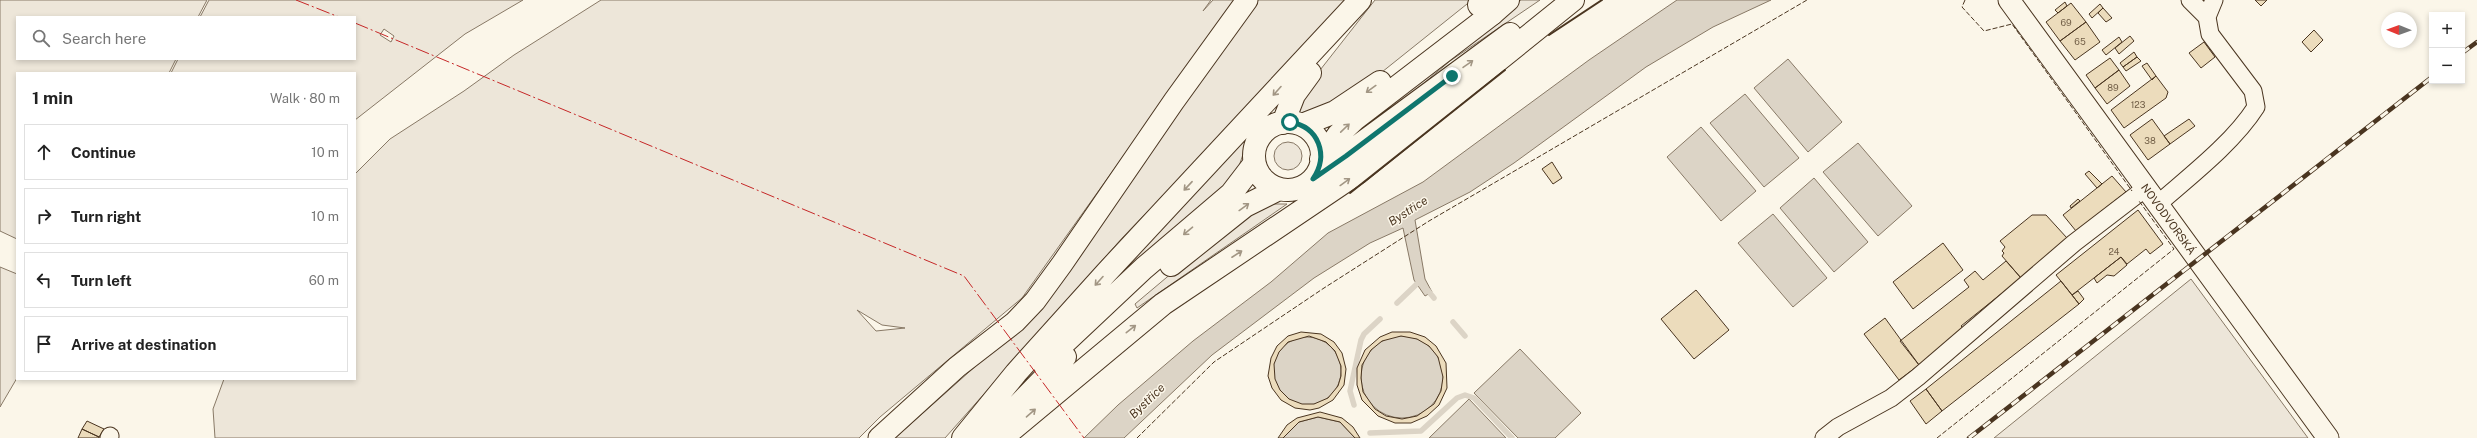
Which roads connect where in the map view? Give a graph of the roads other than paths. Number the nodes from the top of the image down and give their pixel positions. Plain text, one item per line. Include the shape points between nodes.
1 (1247, 0) edge
2 (1360, 0) edge
3 (1368, 0) edge
4 (1566, 0) edge
5 (1573, 0) edge
6 (2010, 0) edge
7 (2190, 0) edge
8 (2214, 0) edge
9 (1491, 5) edge
10 (2208, 17) junction
11 (1293, 124) junction
12 (1321, 159) junction
13 (1254, 164) junction
14 (1313, 179) junction
15 (1278, 189) junction
16 (2152, 195) junction
17 (879, 438) edge
18 (962, 438) edge
19 (971, 438) edge
20 (986, 438) edge
21 (1002, 438) edge
22 (1824, 438) edge
23 (2328, 438) edge

1 - 17 street via 1035,300 1015,322 957,367
2 -> 18 main road via 1106,273 1016,373
3 - 11 main road via 1298,88 1289,104
14 -> 4 main road via 1506,37
21 -> 5 main road via 1163,304 1359,172
6 - 16 street, NOVODVORSKÁ
7 - 10 street
8 - 10 street
9 -> 11 main road via 1335,112
12 -> 9 main road via 1338,135 1355,119
10 - 16 street via 2210,34 2245,78 2253,91 2256,107 2221,146
11 - 12 main road via 1313,133 1319,142
11 - 13 main road via 1272,126 1261,135 1255,149
12 - 14 main road
13 - 15 main road via 1265,182
13 -> 19 main road via 1231,194 1144,268 1064,343
14 - 15 main road via 1300,188
20 -> 15 main road via 1063,359 1128,301 1245,206
16 - 22 street via 2074,243 1918,377 1891,398 1838,427
16 - 23 street, NOVODVORSKÁ

